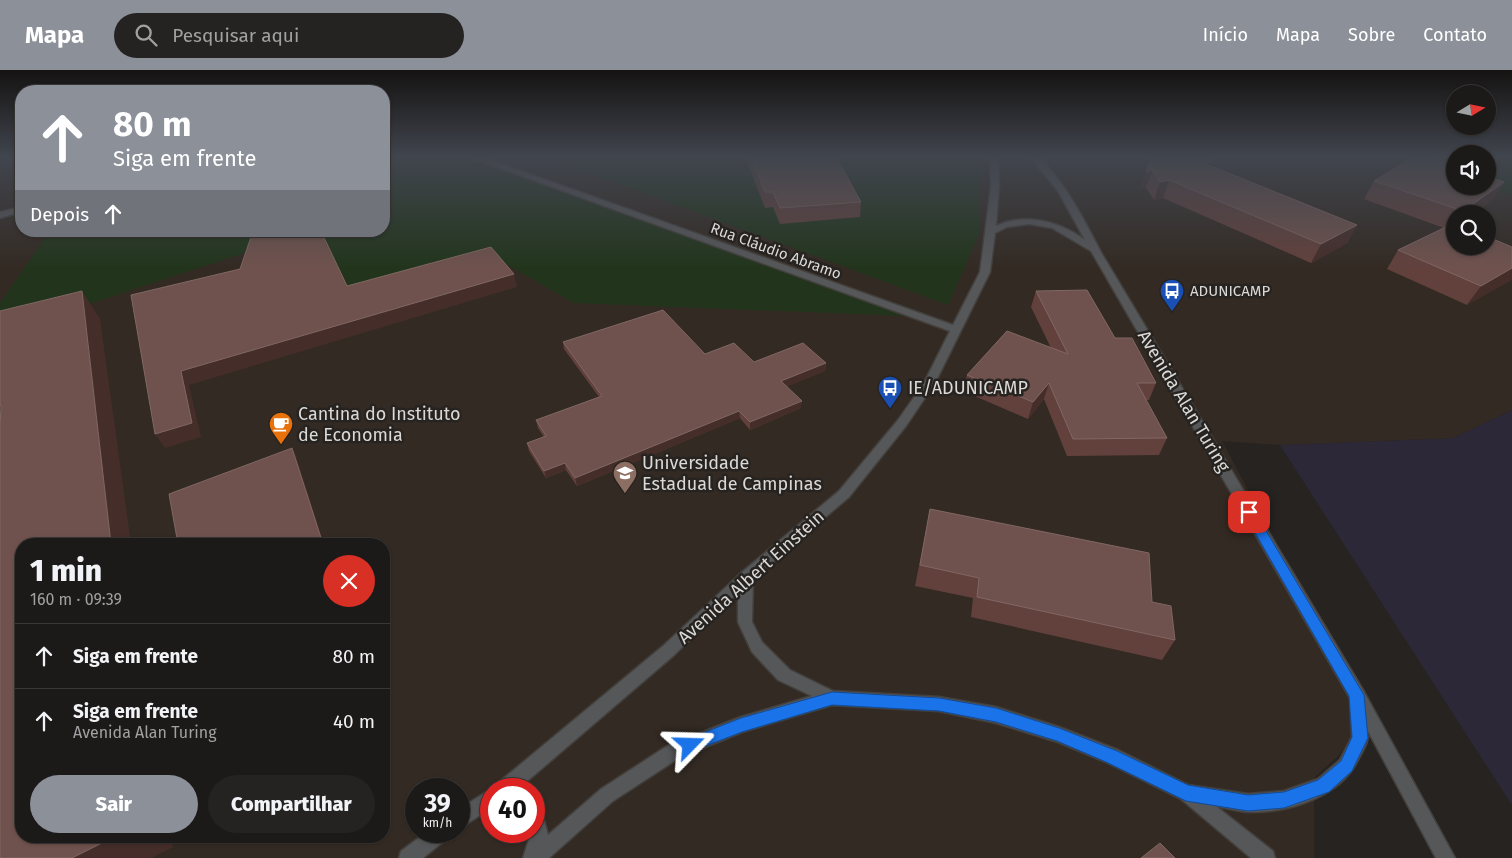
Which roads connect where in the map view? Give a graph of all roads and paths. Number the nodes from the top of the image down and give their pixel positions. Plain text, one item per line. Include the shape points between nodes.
1 (574, 194) edge
2 (994, 194) edge
3 (1065, 194) edge
4 (15, 211) edge
5 (0, 215) edge
6 (992, 232) junction
7 (1097, 254) junction
8 (957, 330) junction
9 (746, 577) junction
10 (1357, 695) junction
11 (832, 698) junction
12 (517, 778) edge
13 (1186, 793) junction
14 (427, 843) edge
15 (538, 843) edge
16 (408, 858) edge
17 (534, 858) edge
18 (1266, 858) edge
19 (1446, 858) edge

1 - 8 street, Rua Cláudio Abramo
2 - 6 street, Avenida Albert Einstein
3 - 7 street, Avenida Alan Turing
4 - 5 street
6 - 7 street via 1012,222 1046,223 1076,236
6 - 8 street, Avenida Albert Einstein via 985,272
7 - 10 street, Avenida Alan Turing
8 - 9 street, Avenida Albert Einstein via 902,423 844,494
9 - 11 street via 746,622 757,647 784,674
9 - 12 street, Avenida Albert Einstein via 668,651
10 - 13 street via 1360,738 1346,766 1324,786 1284,800 1248,803
10 - 19 street, Avenida Alan Turing
11 - 13 street via 939,704 996,715 1112,756
11 - 17 street via 741,725 673,752 607,796
13 - 18 street
14 - 16 street
15 - 17 street

